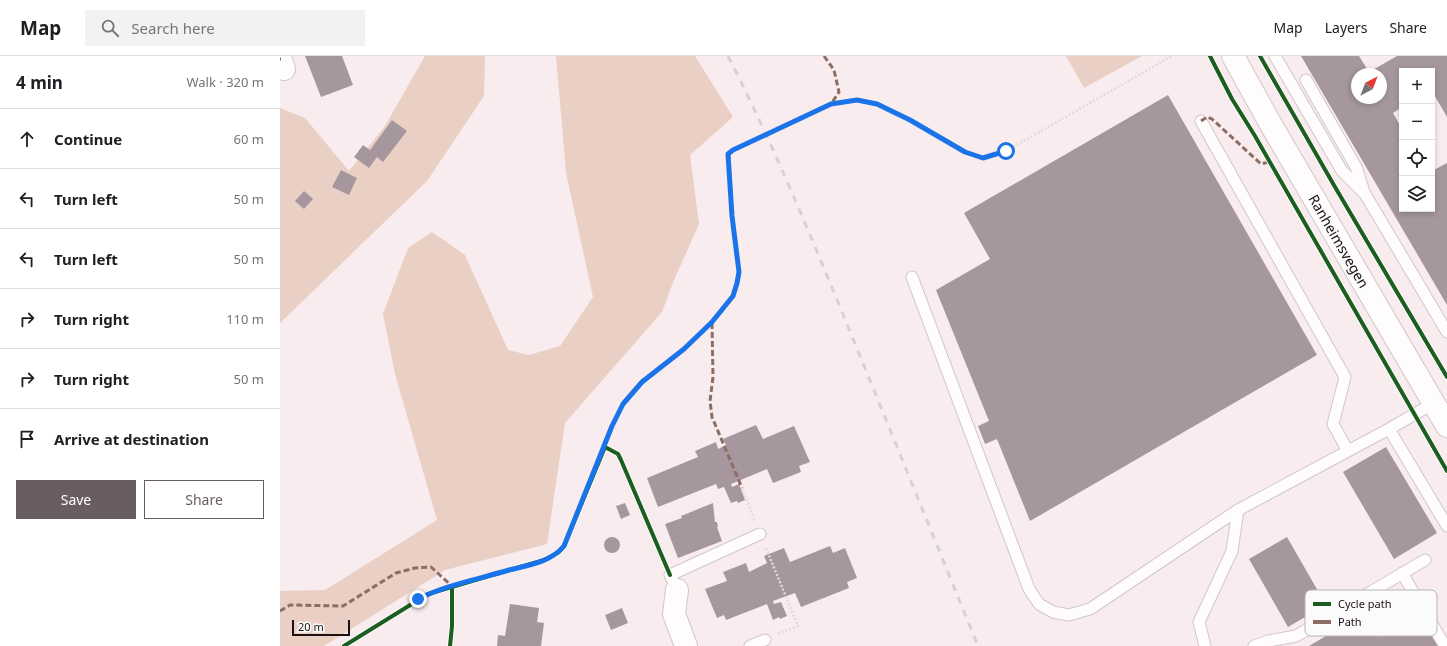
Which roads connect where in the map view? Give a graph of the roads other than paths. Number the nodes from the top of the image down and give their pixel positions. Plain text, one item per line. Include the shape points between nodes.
1 (1234, 56) edge
2 (1275, 56) edge
3 (1306, 80) dead end
4 (1201, 121) dead end
5 (1365, 194) junction
6 (912, 277) dead end
7 (1447, 332) edge
8 (1434, 403) junction
9 (1447, 426) edge
10 (1389, 430) junction
11 (1348, 451) junction
12 (1238, 510) junction
13 (1447, 526) edge
14 (760, 534) road end
15 (1425, 560) dead end
16 (1402, 573) junction
17 (677, 590) joint
18 (1373, 590) edge
19 (1412, 590) edge
20 (1305, 631) edge
21 (1437, 632) edge
22 (765, 640) road end
23 (686, 646) edge
24 (750, 646) edge
25 (1204, 646) edge
26 (1254, 646) edge
27 (1445, 646) edge

1 - 8 street, Ranheimsvegen via 1270,123
2 - 5 lane via 1342,171
3 - 5 lane via 1356,166
4 - 11 lane via 1345,377 1333,424
5 - 7 lane
6 - 12 lane via 1030,589 1039,604 1053,612 1069,615 1090,609
8 - 9 street, Ranheimsvegen
8 - 10 lane
10 - 11 lane
10 - 13 lane
11 - 12 lane
12 - 25 lane via 1232,551 1199,622
14 - 17 lane via 670,575
15 - 16 lane
16 - 18 lane
16 - 19 lane
17 - 23 street via 674,614
20 - 26 lane via 1296,636
21 - 27 lane
22 - 24 lane

